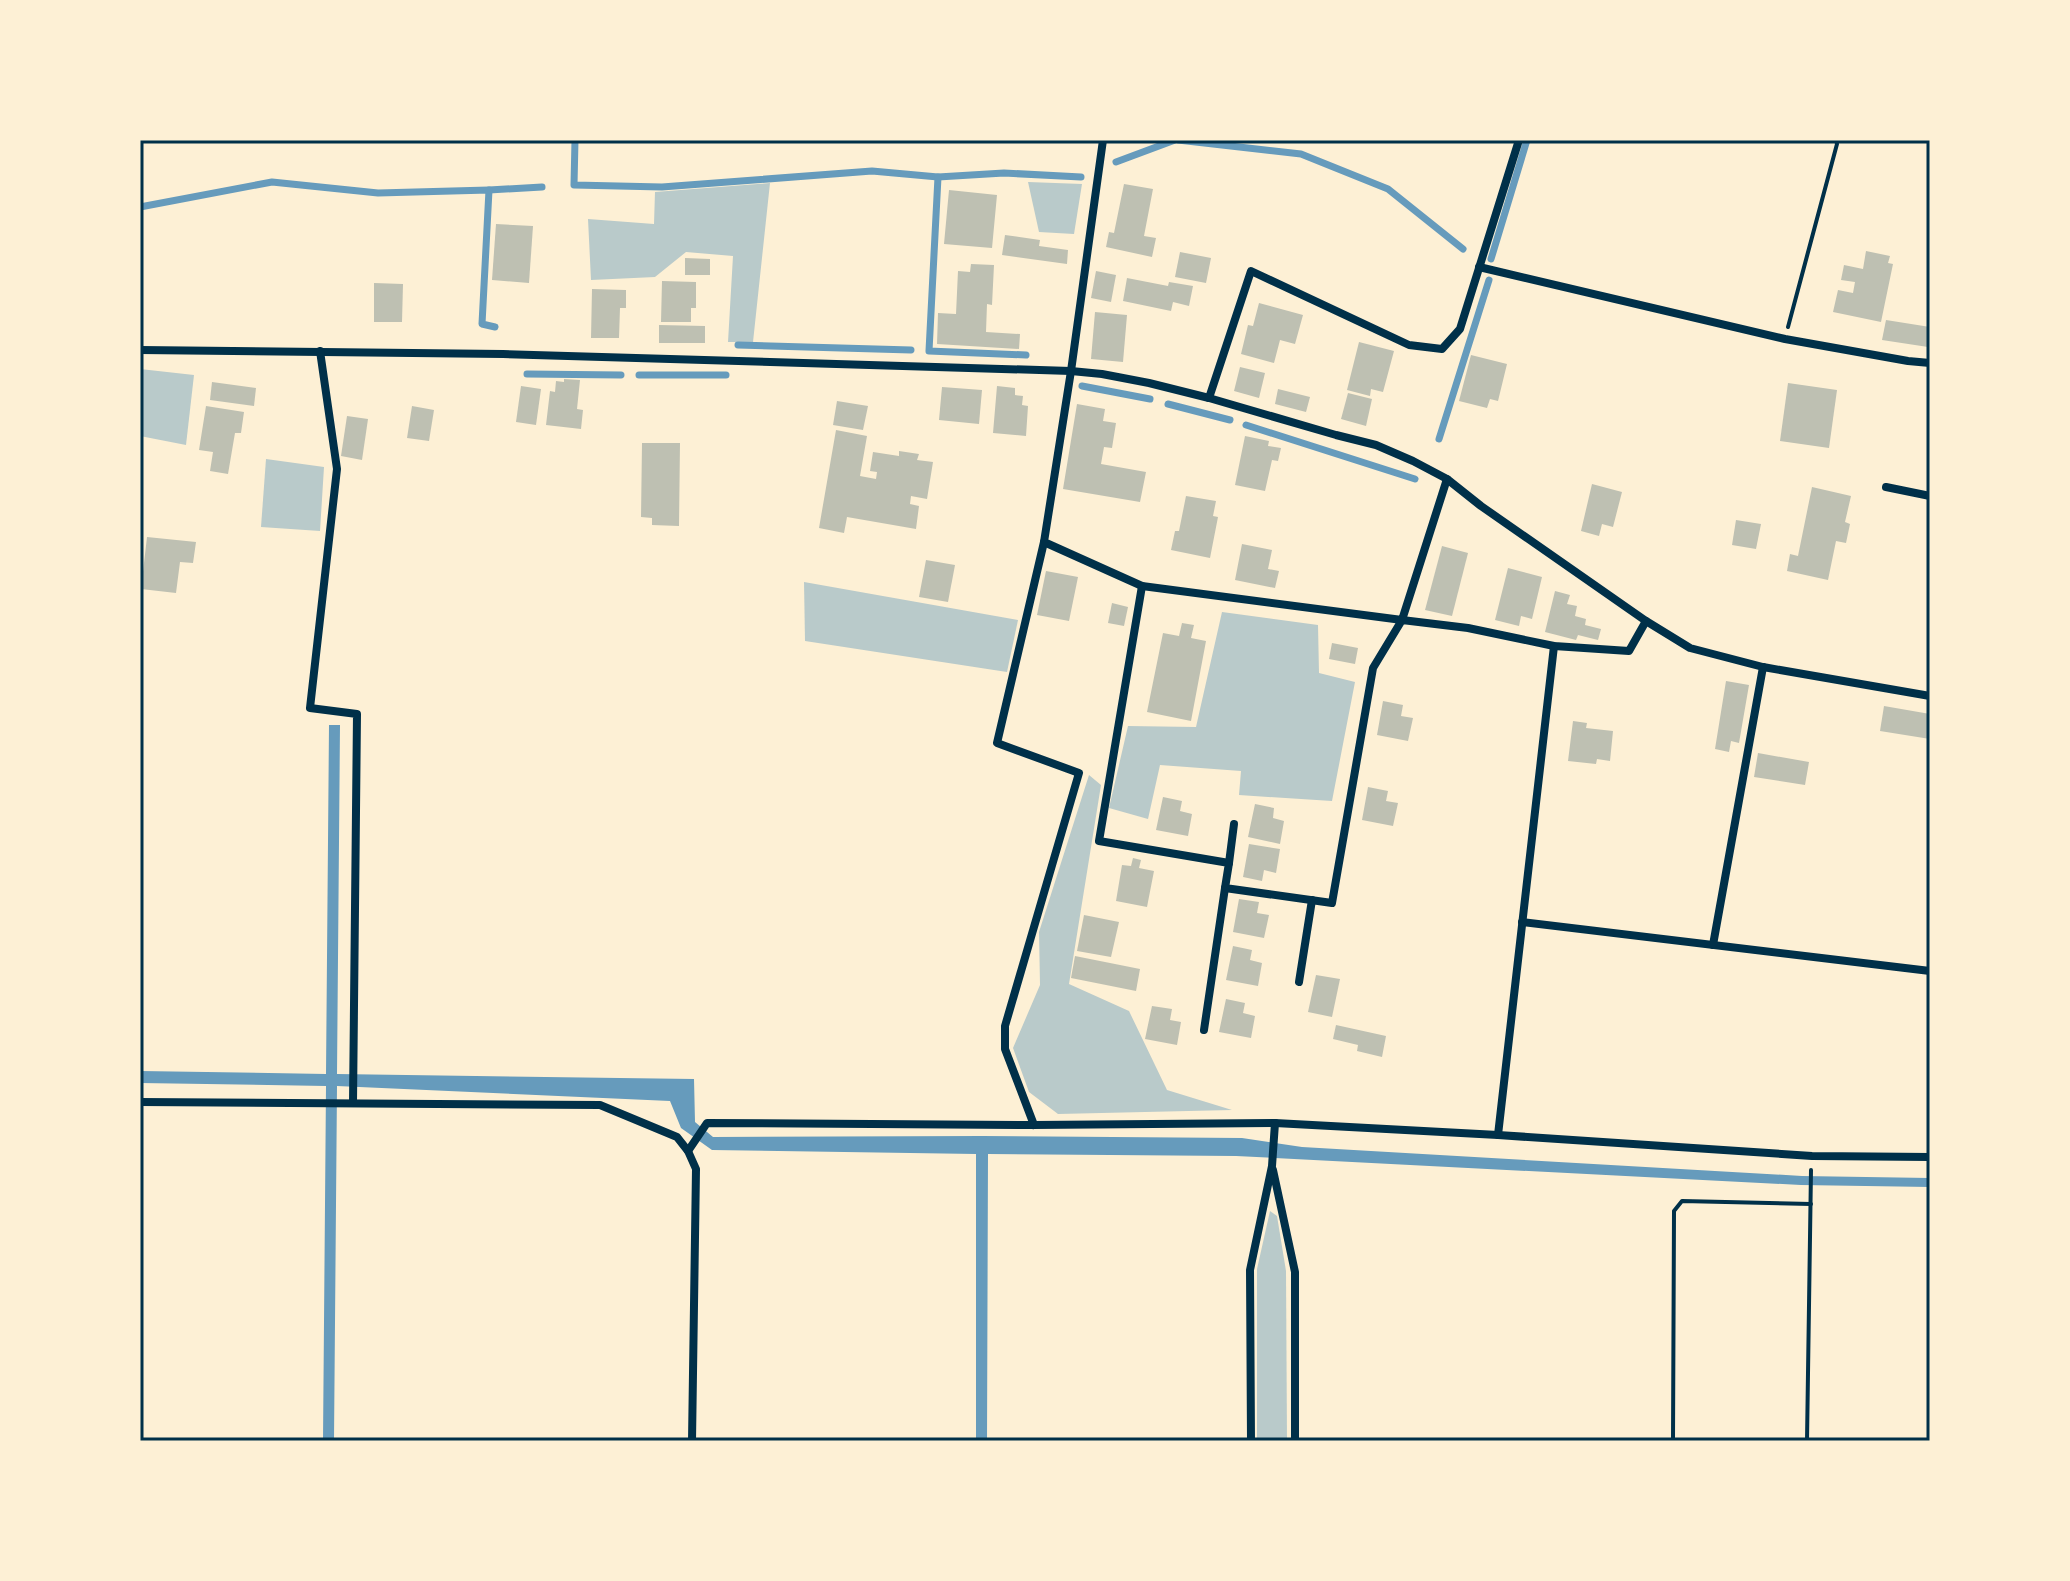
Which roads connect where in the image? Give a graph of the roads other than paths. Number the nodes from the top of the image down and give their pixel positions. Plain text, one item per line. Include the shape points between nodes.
1 (1103, 140) edge
2 (1519, 140) edge
3 (1479, 267) junction
4 (140, 350) edge
5 (320, 351) junction
6 (1930, 363) edge
7 (1071, 371) junction
8 (1209, 398) junction
9 (1447, 479) junction
10 (1886, 487) dead end
11 (1930, 496) edge
12 (1044, 542) junction
13 (1142, 586) junction
14 (1402, 620) junction
15 (1646, 621) junction
16 (1554, 646) junction
17 (1763, 667) junction
18 (1930, 696) edge
19 (1234, 824) dead end
20 (1229, 863) junction
21 (1225, 888) junction
22 (1312, 900) junction
23 (1522, 922) junction
24 (1713, 945) junction
25 (1930, 971) edge
26 (1299, 982) dead end
27 (1204, 1030) dead end
28 (140, 1102) edge
29 (353, 1103) junction
30 (1275, 1123) junction
31 (1034, 1125) junction
32 (1498, 1135) junction
33 (688, 1151) junction
34 (1930, 1157) edge
35 (1272, 1166) junction
36 (692, 1441) edge
37 (1251, 1441) edge
38 (1295, 1441) edge

1 - 7 street
2 - 3 street
3 - 6 street via 1785,339
3 - 8 street via 1460,329 1442,349 1409,345 1251,271
4 - 5 street
5 - 7 street
5 - 29 street via 337,469 310,708 357,714
7 - 8 street
7 - 12 street
8 - 9 street via 1376,445
9 - 14 street
9 - 15 street
10 - 11 street
12 - 13 street
12 - 31 street via 997,743 1079,773 1005,1026 1005,1049
13 - 14 street
13 - 20 street via 1099,841
14 - 16 street
14 - 22 street via 1373,668 1332,903
15 - 16 street via 1629,651
15 - 17 street via 1690,648
16 - 23 street
17 - 18 street
17 - 24 street
19 - 20 street
20 - 21 street
21 - 22 street
21 - 27 street
22 - 26 street
23 - 24 street
23 - 32 street
24 - 25 street
28 - 29 street
29 - 33 street via 600,1105 677,1137
30 - 31 street
30 - 32 street
30 - 35 street
31 - 33 street via 707,1123
32 - 34 street via 1812,1156
33 - 36 street via 696,1169
35 - 37 street via 1250,1270
35 - 38 street via 1295,1272

